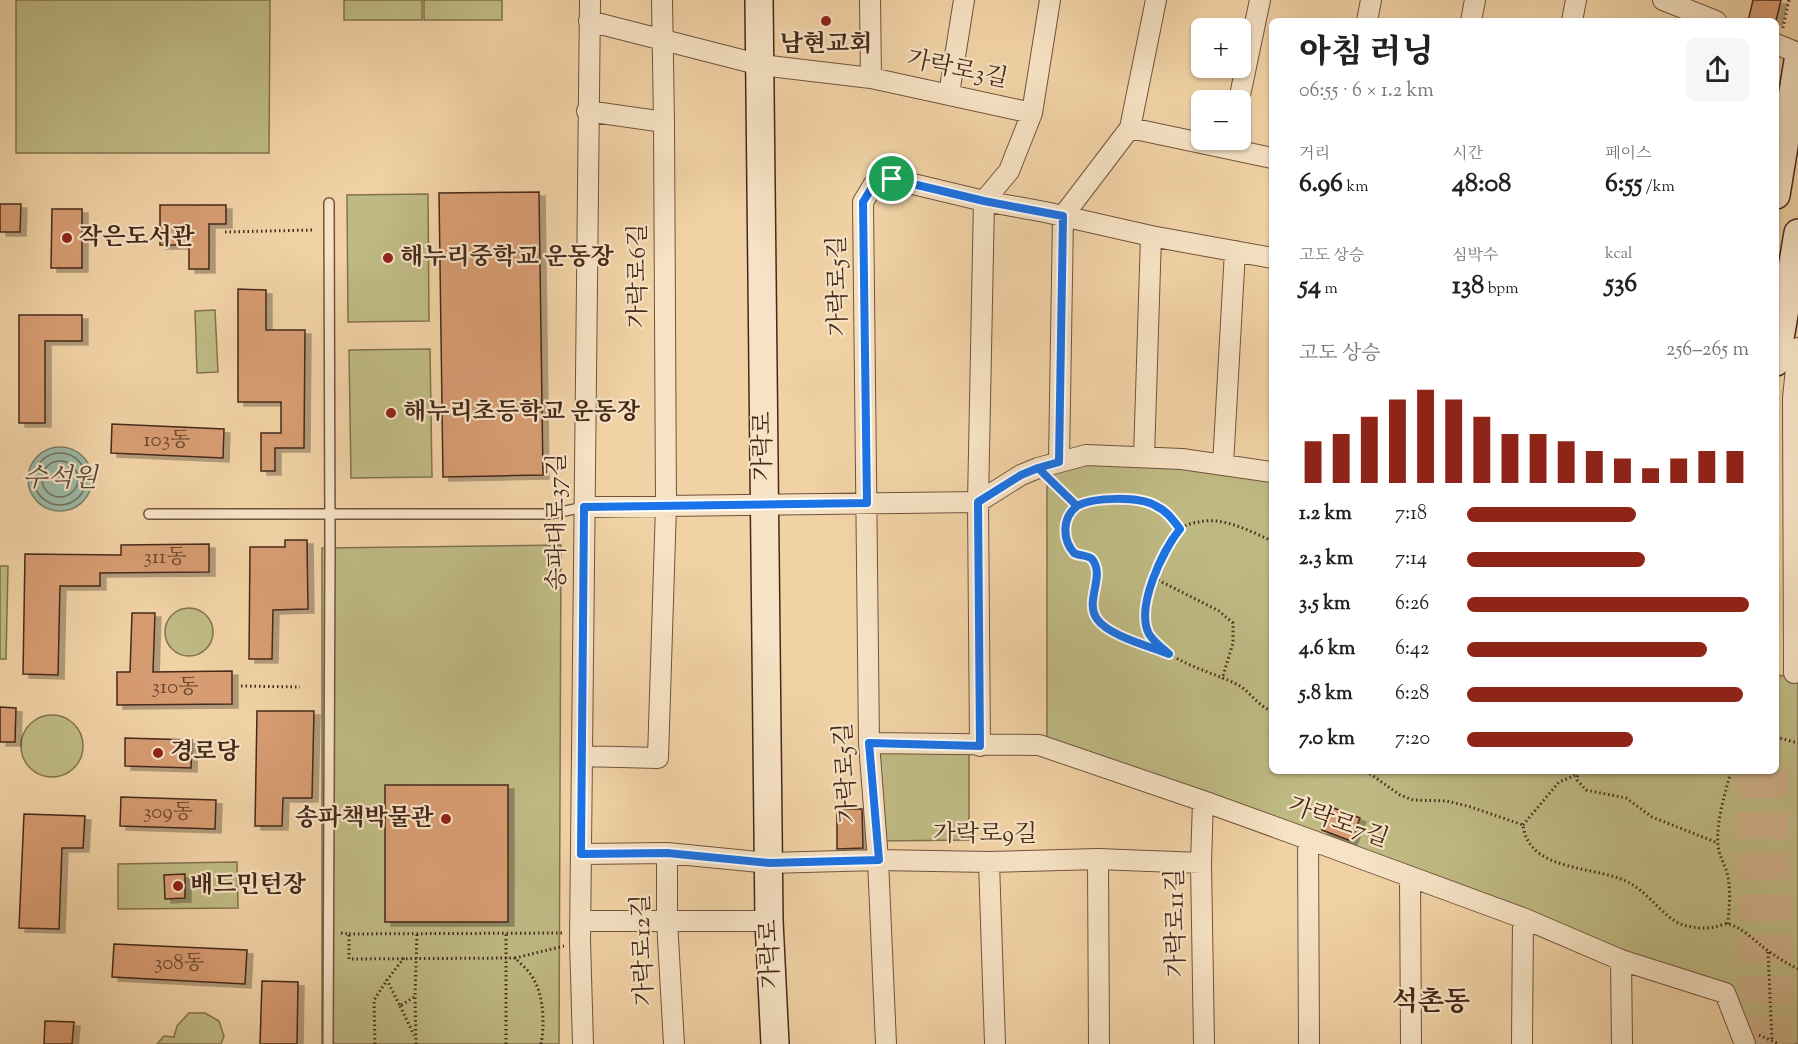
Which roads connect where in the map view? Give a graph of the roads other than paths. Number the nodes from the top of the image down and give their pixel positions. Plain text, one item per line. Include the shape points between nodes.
1 (590, 0) edge
2 (662, 0) edge
3 (759, 0) edge
4 (870, 0) edge
5 (964, 0) edge
6 (1050, 0) edge
7 (1156, 0) edge
8 (1260, 0) edge
9 (1371, 0) edge
10 (1475, 0) edge
11 (1576, 0) edge
12 (1663, 0) edge
13 (1682, 10) edge
14 (1368, 18) edge
15 (1471, 18) edge
16 (1573, 18) edge
17 (1707, 18) edge
18 (589, 21) junction
19 (663, 39) junction
20 (1784, 50) edge
21 (1798, 53) edge
22 (761, 65) junction
23 (871, 78) junction
24 (1241, 90) edge
25 (949, 94) junction
26 (587, 111) junction
27 (1032, 113) junction
28 (664, 122) junction
29 (1130, 128) junction
30 (1779, 136) edge
31 (1191, 138) edge
32 (1247, 150) edge
33 (1269, 157) edge
34 (984, 201) junction
35 (329, 203) dead end
36 (1063, 216) junction
37 (1798, 233) edge
38 (1151, 236) junction
39 (1235, 251) junction
40 (1269, 257) edge
41 (1779, 344) edge
42 (1798, 348) edge
43 (1796, 398) edge
44 (1144, 457) junction
45 (1059, 462) junction
46 (1223, 465) junction
47 (1269, 472) edge
48 (978, 502) junction
49 (867, 503) junction
50 (764, 505) junction
51 (666, 506) junction
52 (584, 507) junction
53 (149, 514) dead end
54 (330, 514) junction
55 (1789, 672) edge
56 (869, 743) junction
57 (980, 746) junction
58 (582, 756) junction
59 (1203, 801) junction
60 (1308, 838) junction
61 (667, 853) junction
62 (581, 854) junction
63 (1098, 859) junction
64 (879, 860) junction
65 (989, 862) junction
66 (1201, 862) junction
67 (769, 863) junction
68 (1410, 877) junction
69 (1523, 918) junction
70 (667, 921) junction
71 (769, 921) junction
72 (578, 932) junction
73 (1621, 960) junction
74 (1751, 1039) edge
75 (328, 1044) edge
76 (583, 1044) edge
77 (674, 1044) edge
78 (775, 1044) edge
79 (886, 1044) edge
80 (995, 1044) edge
81 (1099, 1044) edge
82 (1204, 1044) edge
83 (1309, 1044) edge
84 (1411, 1044) edge
85 (1522, 1044) edge
86 (1622, 1044) edge

1 - 18 street, 송파대로37길
2 - 19 street, 가락로6길
3 - 22 street, 가락로
4 - 23 street, 가락로3길
5 - 25 street
6 - 27 street
7 - 29 street
8 - 24 street
9 - 14 street
10 - 15 street
11 - 16 street
12 - 13 street
13 - 17 street
18 - 19 street
18 - 26 street, 송파대로37길
19 - 22 street
19 - 28 street, 가락로6길
20 - 21 street
20 - 30 street
22 - 23 street, 가락로3길
22 - 50 street, 가락로
23 - 25 street, 가락로3길
25 - 27 street, 가락로3길
26 - 28 street
26 - 52 street, 송파대로37길
27 - 34 street via 1009,171
28 - 51 street, 가락로6길
29 - 31 street
29 - 36 street
32 - 33 street
34 - 36 street, 가락로5길
34 - 48 street
34 - 49 street, 가락로5길 via 892,179 874,184 863,202
35 - 54 lane
36 - 38 street, 가락로5길
36 - 45 street
37 - 41 street
38 - 39 street, 가락로5길
38 - 44 street
39 - 40 street, 가락로5길
39 - 46 street
42 - 43 street
43 - 55 street
44 - 45 street via 1086,455
44 - 46 street
45 - 48 street via 1021,475
46 - 47 street
48 - 49 street
48 - 57 street
49 - 50 street
49 - 56 street, 가락로5길
50 - 51 street
50 - 67 street, 가락로
51 - 52 street
51 - 58 street, 가락로6길 via 658,758
52 - 54 lane via 551,514
52 - 58 street, 송파대로37길
53 - 54 lane
54 - 75 lane
56 - 57 street, 가락로7길
56 - 64 street, 가락로5길
57 - 59 street, 가락로7길 via 1039,745
58 - 62 street, 송파대로37길
59 - 60 street, 가락로7길
59 - 66 street, 가락로11길
60 - 68 street, 가락로7길
60 - 83 street
61 - 62 street
61 - 67 street
61 - 70 street, 가락로12길
62 - 72 street, 송파대로37길
63 - 65 street, 가락로9길
63 - 66 street, 가락로9길
63 - 81 street
64 - 65 street, 가락로9길
64 - 67 street, 가락로9길
64 - 79 street
65 - 80 street
66 - 82 street, 가락로11길
67 - 71 street, 가락로
68 - 69 street, 가락로7길
68 - 84 street
69 - 73 street, 가락로7길
69 - 85 street
70 - 71 street
70 - 72 street
70 - 77 street, 가락로12길
71 - 78 street, 가락로
72 - 76 street, 송파대로37길
73 - 74 street, 가락로7길 via 1725,993
73 - 86 street

